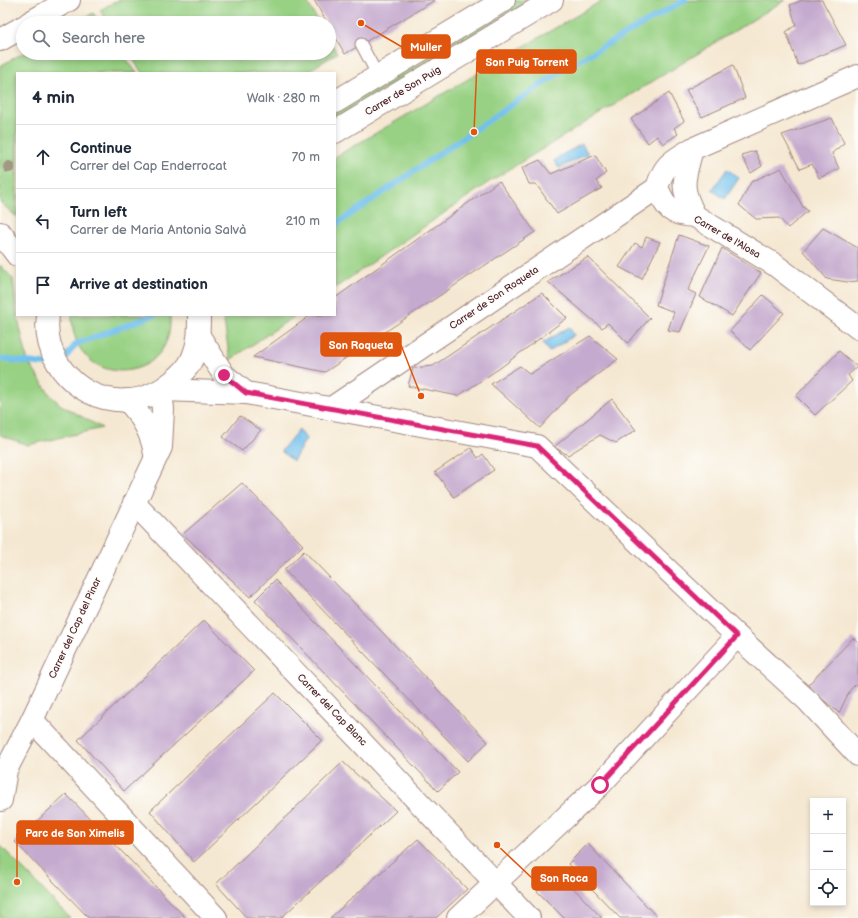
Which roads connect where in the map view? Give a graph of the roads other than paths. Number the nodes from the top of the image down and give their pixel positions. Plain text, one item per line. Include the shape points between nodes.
1 (69, 0) edge
2 (504, 0) edge
3 (552, 0) edge
4 (41, 16) edge
5 (16, 31) edge
6 (0, 40) edge
7 (361, 44) dead end
8 (378, 76) junction
9 (858, 76) edge
10 (336, 101) edge
11 (336, 131) edge
12 (692, 150) junction
13 (657, 188) junction
14 (695, 216) junction
15 (6, 236) edge
16 (16, 253) edge
17 (199, 316) edge
18 (47, 317) edge
19 (858, 328) edge
20 (199, 336) junction
21 (162, 391) junction
22 (246, 393) junction
23 (127, 400) junction
24 (330, 409) junction
25 (155, 457) junction
26 (134, 503) junction
27 (737, 636) junction
28 (32, 720) junction
29 (858, 755) edge
30 (1, 800) dead end
31 (496, 883) junction
32 (216, 918) edge
33 (458, 918) edge
34 (529, 918) edge

1 - 4 street
2 - 8 street
3 - 11 street, Carrer de Son Puig
5 - 6 street
7 - 8 lane
8 - 10 street
9 - 12 street
12 - 13 street via 669,163 661,174
12 - 14 street via 683,184
13 - 14 street, Carrer de l'Alosa via 666,208 680,215
13 - 24 street, Carrer de Son Roqueta
14 - 19 street, Carrer de l'Alosa via 774,265
15 - 16 street
17 - 20 street
18 - 23 street via 49,344 58,365 74,382 93,395 115,401
20 - 21 street via 193,358 180,375
20 - 22 street via 224,375
21 - 22 street
21 - 23 street via 138,400
21 - 25 street, Carrer del Cap del Pinar via 161,447
22 - 24 street
23 - 25 street via 138,411 147,426
24 - 27 street via 537,446
25 - 26 street, Carrer del Cap del Pinar
26 - 28 street, Carrer del Cap del Pinar
26 - 31 street, Carrer del Cap Blanc
27 - 29 street via 808,701
27 - 31 street via 600,785
28 - 30 street, Carrer del Cap del Pinar via 6,770
28 - 32 street
31 - 33 street
31 - 34 street, Carrer del Cap Blanc

